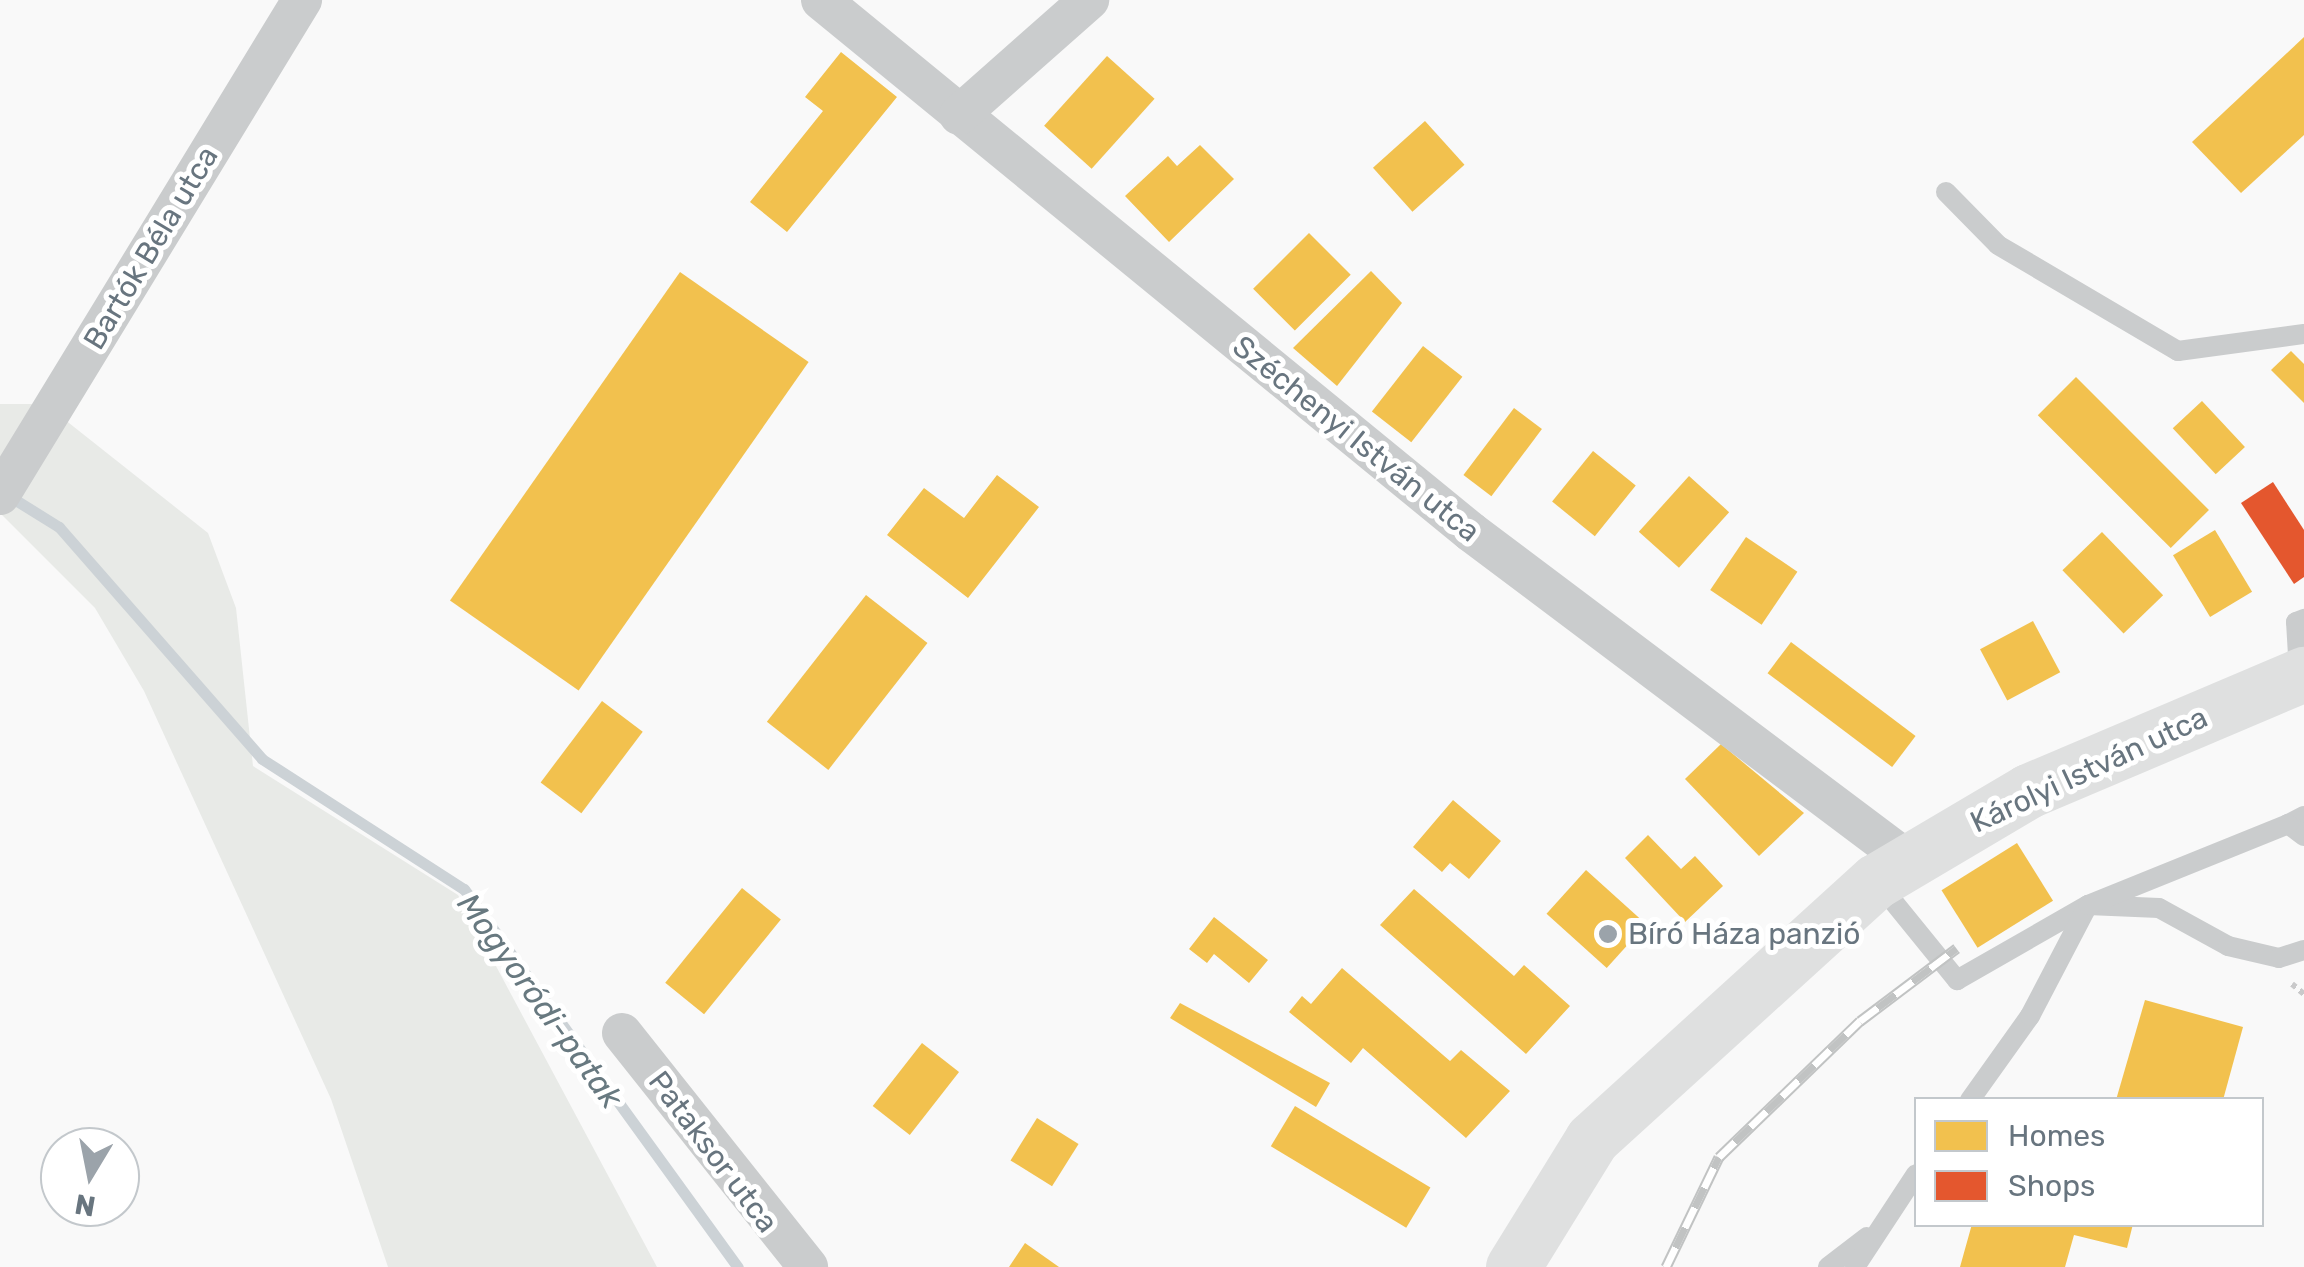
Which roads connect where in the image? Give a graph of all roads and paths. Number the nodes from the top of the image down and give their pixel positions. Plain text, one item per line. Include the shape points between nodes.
1 (302, 0) edge
2 (821, 0) edge
3 (1089, 0) edge
4 (959, 115) junction
5 (1946, 192) dead end
6 (2304, 334) edge
7 (3, 490) edge
8 (2304, 619) edge
9 (2302, 675) edge
10 (2299, 825) edge
11 (1891, 870) junction
12 (2088, 905) junction
13 (2304, 950) edge
14 (622, 1034) dead end
15 (1972, 1097) edge
16 (1914, 1177) edge
17 (1877, 1230) junction
18 (808, 1267) edge
19 (1513, 1267) edge
20 (1828, 1267) edge
21 (1855, 1267) edge

1 - 7 street, Bartók Béla utca
2 - 4 street, Széchenyi István utca
3 - 4 street
4 - 11 street, Széchenyi István utca
5 - 6 lane via 1998,245 2178,352
8 - 9 lane via 2296,622
9 - 11 main road, Károlyi István utca via 2028,791
10 - 12 lane
11 - 12 lane via 1957,980
11 - 19 main road, Károlyi István utca via 1592,1139
12 - 13 lane via 2159,908 2228,946 2279,958
12 - 15 lane via 2030,1016
14 - 18 street, Pataksor utca
16 - 17 lane
17 - 20 lane
17 - 21 lane

